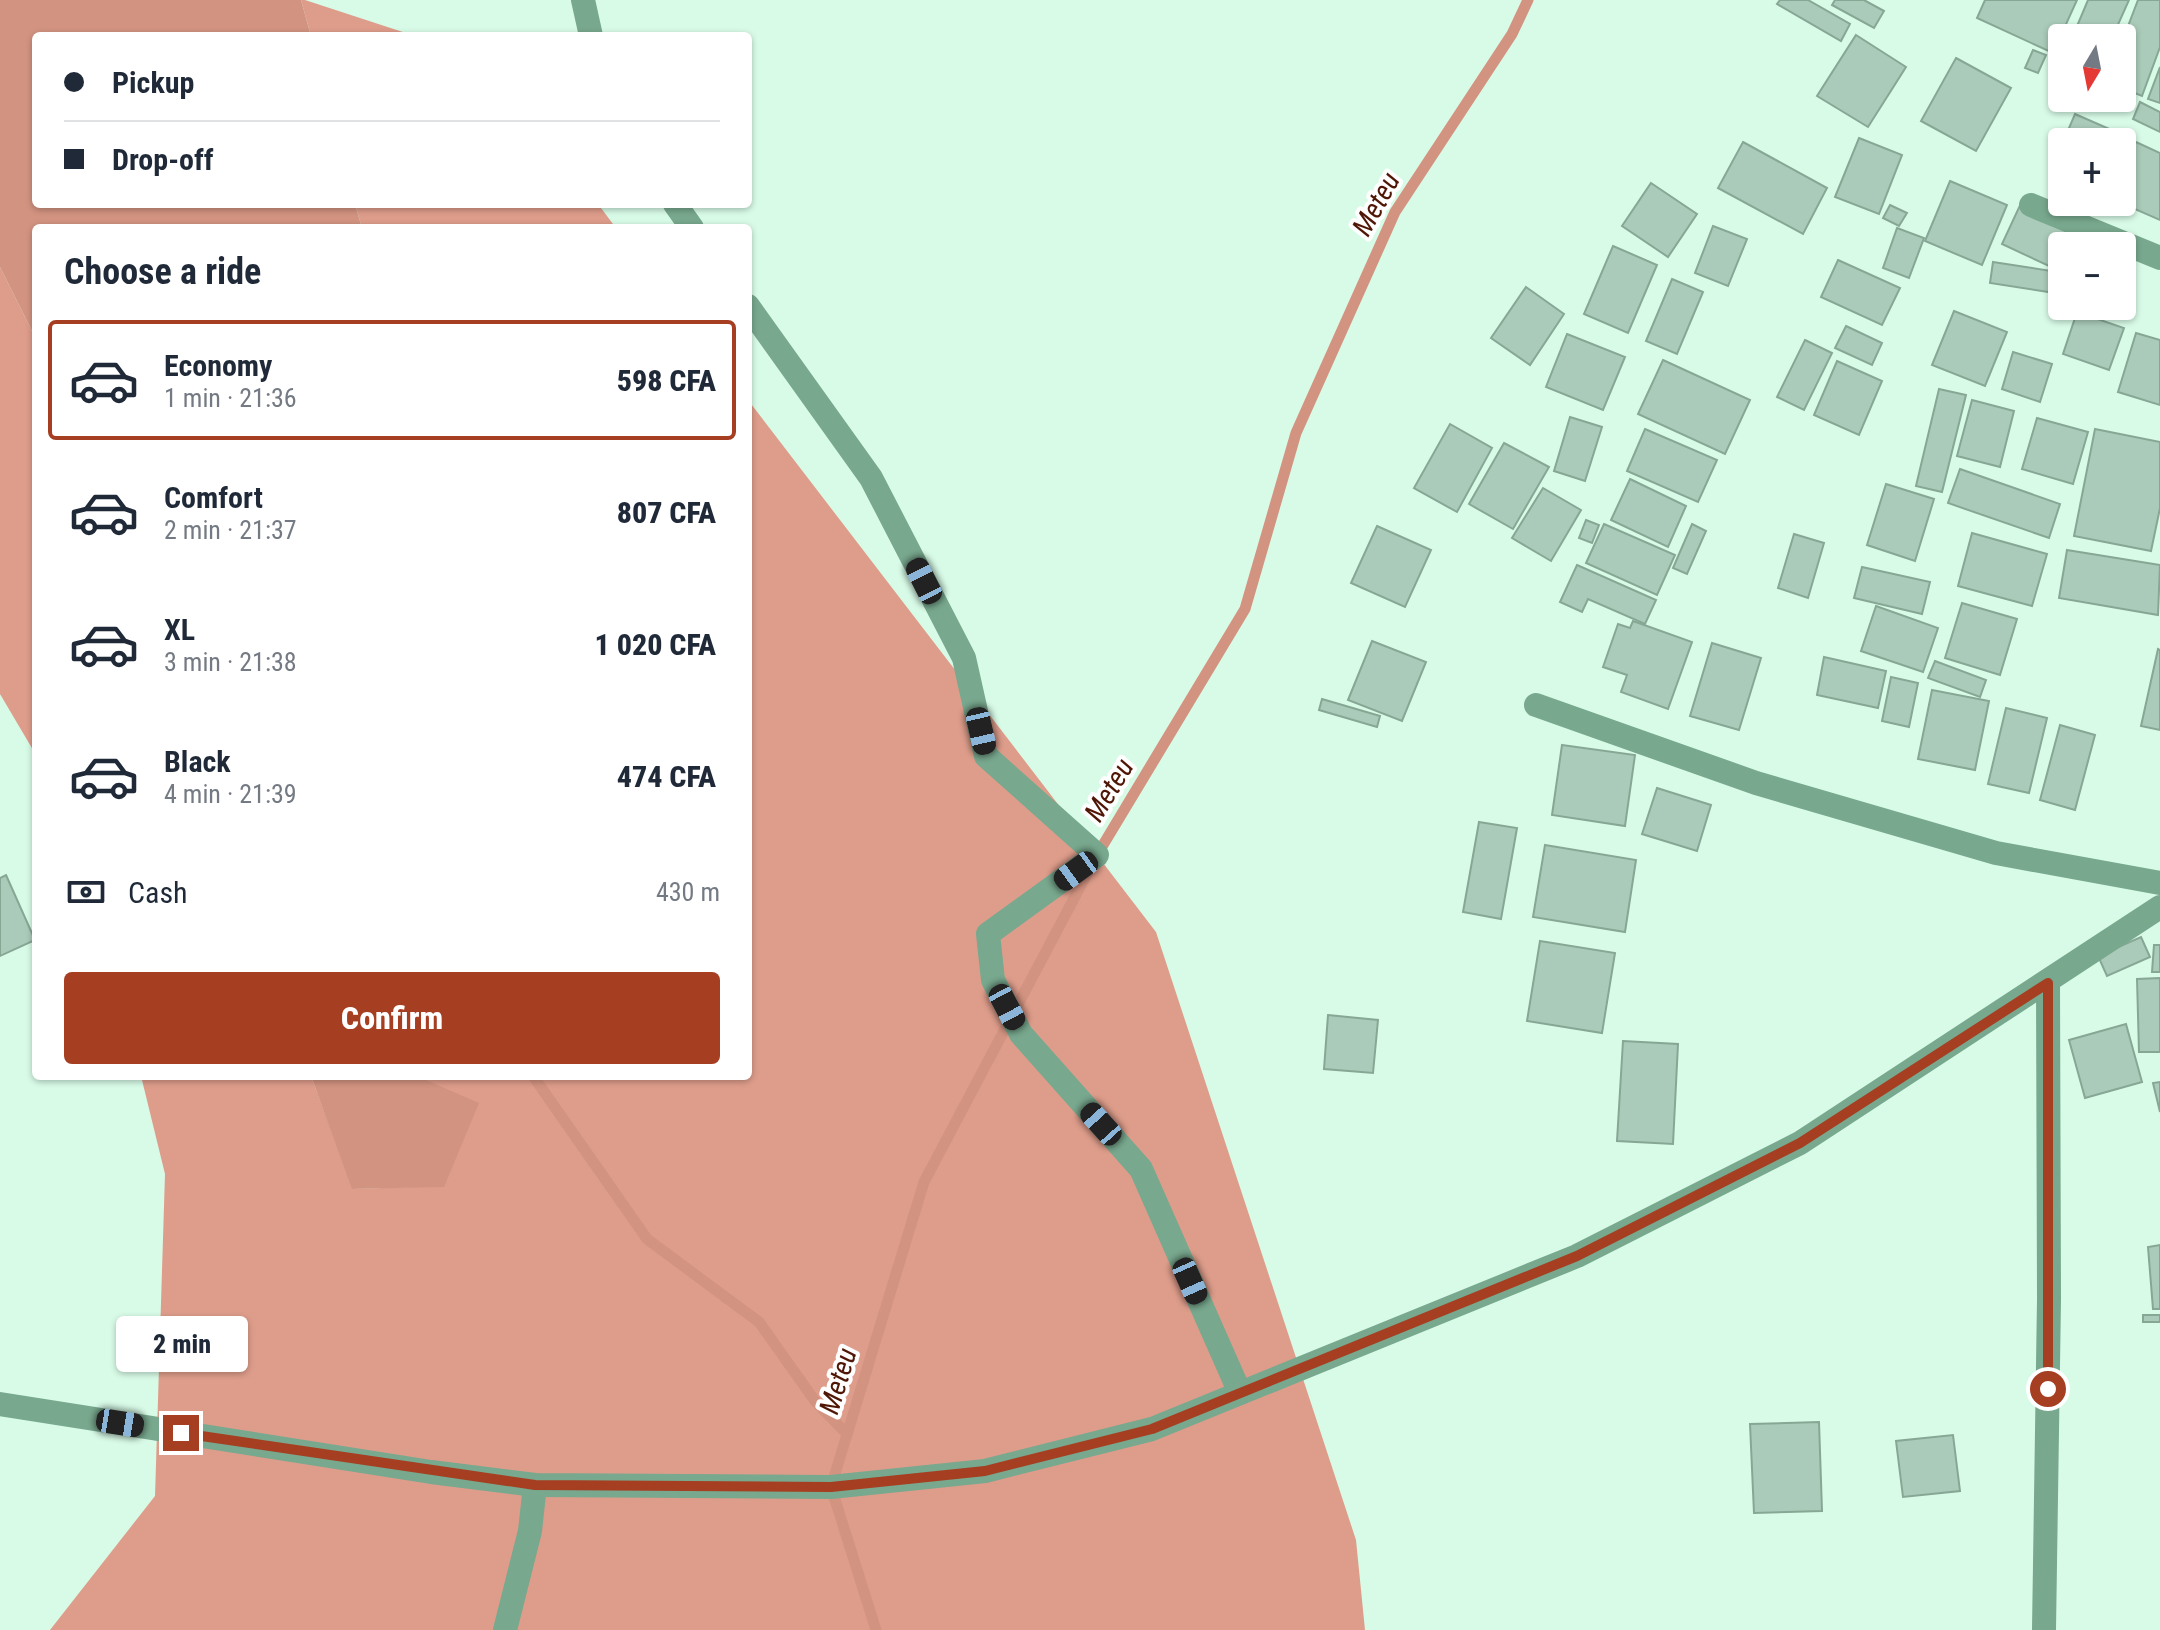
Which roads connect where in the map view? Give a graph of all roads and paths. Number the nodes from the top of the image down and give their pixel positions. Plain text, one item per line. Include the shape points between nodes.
1 (583, 0) edge
2 (590, 32) edge
3 (2031, 205) dead end
4 (2160, 258) edge
5 (752, 312) edge
6 (1536, 705) dead end
7 (2160, 883) edge
8 (2160, 907) edge
9 (2048, 983) junction
10 (1240, 1393) junction
11 (0, 1404) edge
12 (535, 1485) junction
13 (505, 1630) edge
14 (2044, 1630) edge

1 - 2 street
3 - 4 street
5 - 10 street via 871,478 964,658 986,756 1097,855 988,934 993,980 1021,1034 1141,1169
6 - 7 street via 1756,783 1996,853
8 - 9 street
9 - 10 street via 1800,1143 1577,1256
9 - 14 street
10 - 12 street via 1152,1429 985,1471 831,1487
11 - 12 street
12 - 13 street via 530,1531

